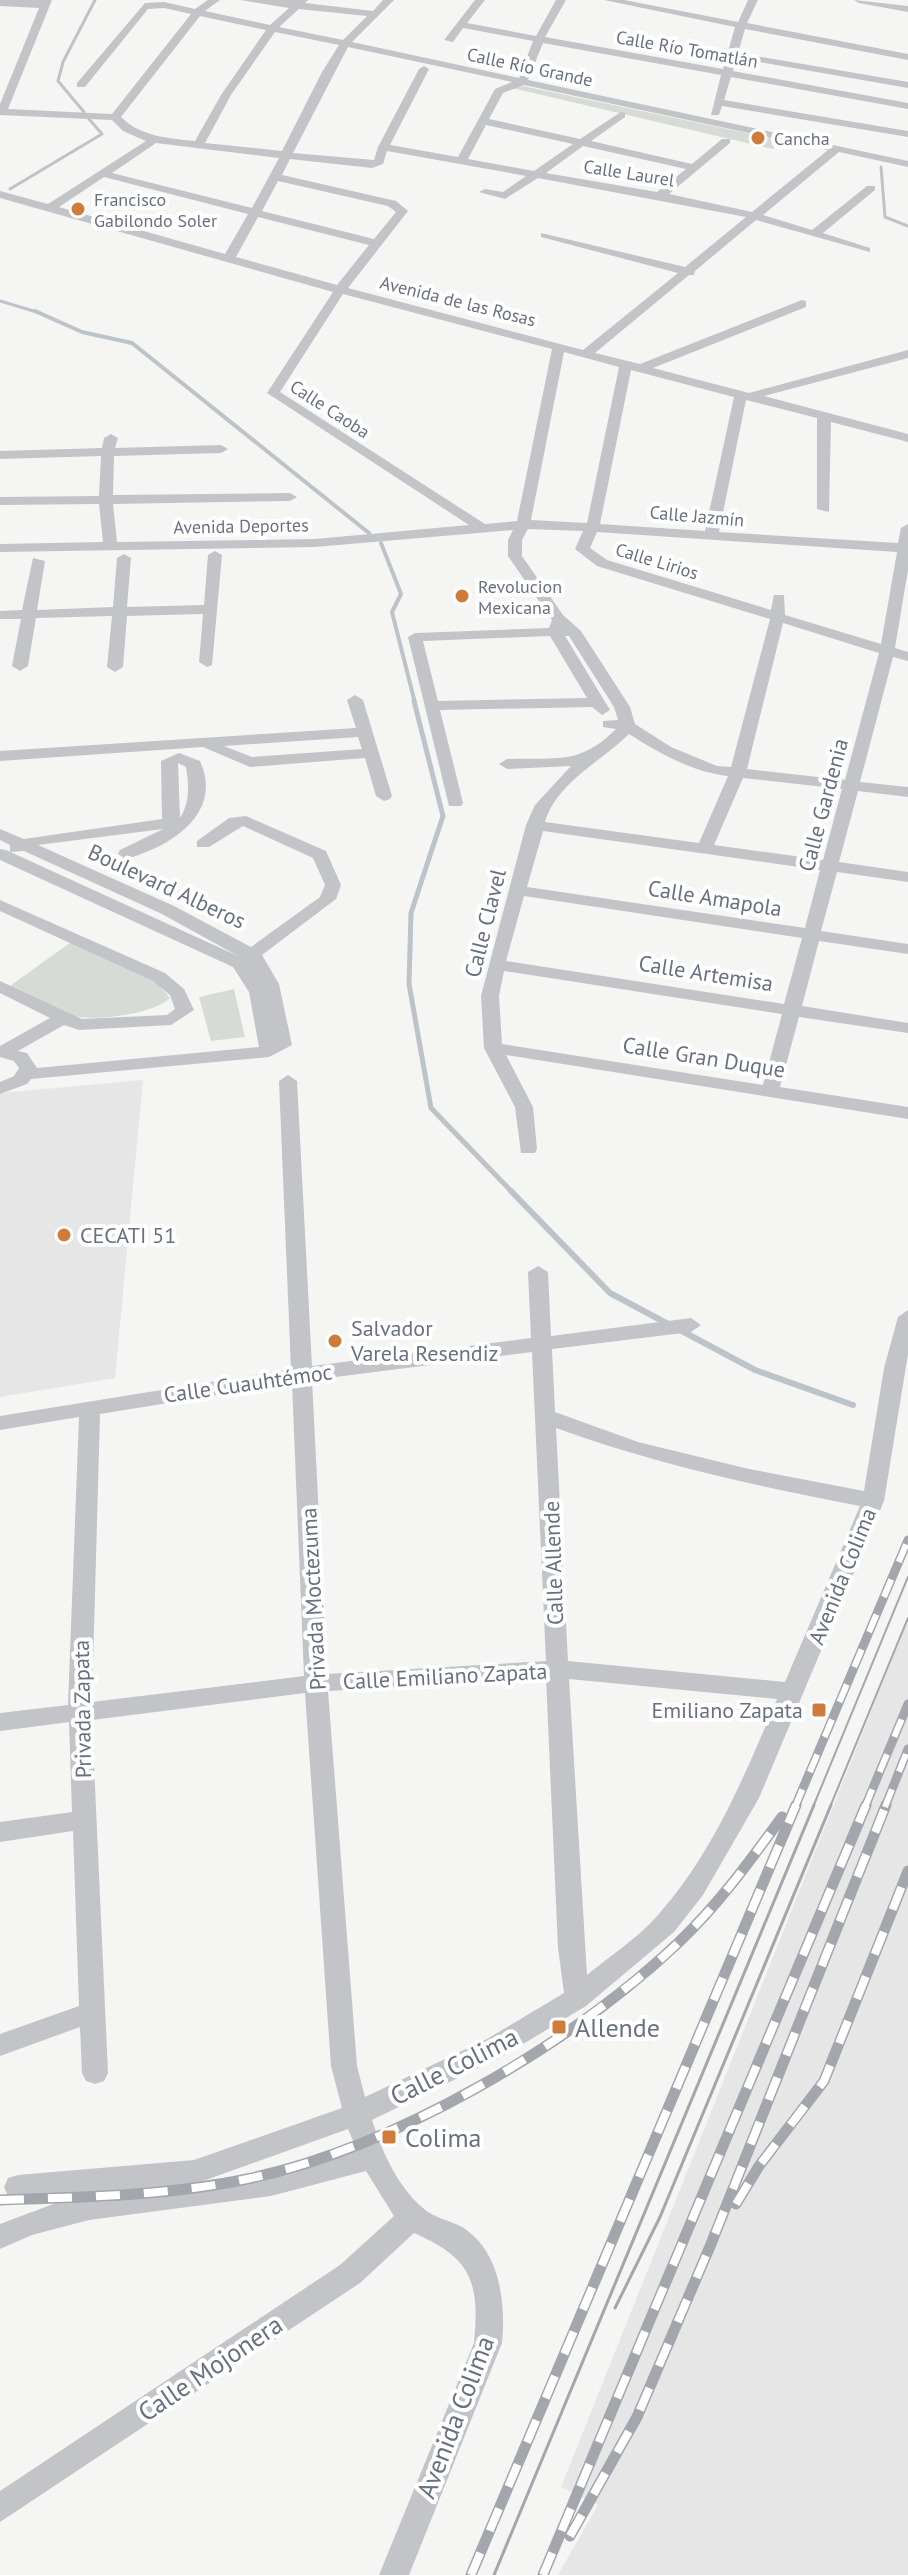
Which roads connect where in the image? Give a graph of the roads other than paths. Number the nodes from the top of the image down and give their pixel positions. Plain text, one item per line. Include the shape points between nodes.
1 (215, 0) edge
2 (245, 0) edge
3 (389, 0) edge
4 (480, 0) edge
5 (561, 0) edge
6 (609, 0) edge
7 (753, 0) edge
8 (859, 0) edge
9 (300, 2) edge
10 (0, 3) edge
11 (46, 3) edge
12 (908, 9) edge
13 (198, 11) junction
14 (376, 14) junction
15 (461, 25) junction
16 (741, 25) junction
17 (272, 28) junction
18 (539, 39) junction
19 (449, 40) dead end
20 (345, 44) junction
21 (734, 55) junction
22 (908, 57) edge
23 (424, 69) dead end
24 (729, 73) junction
25 (522, 82) junction
26 (81, 85) dead end
27 (908, 85) edge
28 (718, 102) junction
29 (908, 106) edge
30 (1, 112) edge
31 (621, 115) dead end
32 (115, 117) junction
33 (484, 121) junction
34 (712, 123) junction
35 (908, 134) edge
36 (154, 140) junction
37 (726, 141) dead end
38 (583, 142) junction
39 (198, 146) junction
40 (383, 147) junction
41 (836, 149) junction
42 (285, 154) junction
43 (461, 162) junction
44 (908, 164) edge
45 (692, 167) junction
46 (100, 173) junction
47 (531, 175) junction
48 (275, 177) junction
49 (871, 188) dead end
50 (485, 192) dead end
51 (0, 194) edge
52 (660, 196) junction
53 (48, 209) junction
54 (255, 212) junction
55 (757, 215) junction
56 (816, 233) junction
57 (545, 235) dead end
58 (375, 243) junction
59 (866, 250) dead end
60 (229, 258) junction
61 (690, 272) junction
62 (340, 290) junction
63 (802, 304) dead end
64 (559, 345) junction
65 (587, 353) junction
66 (908, 354) edge
67 (626, 363) junction
68 (644, 367) junction
69 (746, 395) junction
70 (824, 414) junction
71 (111, 438) dead end
72 (908, 438) edge
73 (221, 449) dead end
74 (106, 453) junction
75 (0, 455) edge
76 (290, 497) dead end
77 (106, 498) junction
78 (0, 501) edge
79 (824, 509) dead end
80 (523, 525) junction
81 (593, 526) junction
82 (482, 528) junction
83 (908, 528) edge
84 (711, 536) junction
85 (110, 546) junction
86 (906, 547) edge
87 (0, 548) edge
88 (215, 555) dead end
89 (124, 558) dead end
90 (38, 561) dead end
91 (779, 598) dead end
92 (210, 605) junction
93 (119, 606) junction
94 (0, 607) edge
95 (29, 609) junction
96 (0, 615) edge
97 (778, 616) junction
98 (557, 625) junction
99 (887, 650) junction
100 (908, 657) edge
101 (207, 662) dead end
102 (20, 666) dead end
103 (115, 667) dead end
104 (355, 700) dead end
105 (600, 702) junction
106 (430, 706) junction
107 (618, 729) junction
108 (363, 732) junction
109 (203, 744) junction
110 (371, 753) junction
111 (0, 756) edge
112 (585, 761) junction
113 (507, 764) dead end
114 (738, 772) junction
115 (852, 785) junction
116 (908, 792) edge
117 (384, 796) dead end
118 (455, 803) dead end
119 (534, 825) junction
120 (171, 828) junction
121 (0, 834) edge
122 (203, 844) dead end
123 (21, 845) junction
124 (705, 848) junction
125 (126, 854) dead end
126 (2, 855) edge
127 (829, 866) junction
128 (908, 877) edge
129 (515, 890) junction
130 (0, 905) edge
131 (809, 935) junction
132 (908, 949) edge
133 (246, 959) junction
134 (496, 965) junction
135 (0, 986) edge
136 (791, 1010) junction
137 (63, 1018) junction
138 (908, 1028) edge
139 (493, 1048) junction
140 (2, 1051) edge
141 (26, 1074) junction
142 (288, 1081) dead end
143 (0, 1088) edge
144 (770, 1092) junction
145 (908, 1113) edge
146 (528, 1149) dead end
147 (538, 1272) dead end
148 (908, 1317) edge
149 (691, 1325) dead end
150 (544, 1346) junction
151 (304, 1374) junction
152 (90, 1406) junction
153 (546, 1416) junction
154 (0, 1423) edge
155 (873, 1501) junction
156 (558, 1669) junction
157 (316, 1683) junction
158 (794, 1692) junction
159 (80, 1709) junction
160 (0, 1722) edge
161 (84, 1820) junction
162 (0, 1832) edge
163 (577, 1998) junction
164 (90, 2013) junction
165 (0, 2045) edge
166 (95, 2073) dead end
167 (355, 2115) junction
168 (375, 2157) junction
169 (18, 2187) dead end
170 (412, 2217) junction
171 (0, 2237) edge
172 (0, 2508) edge
173 (394, 2575) edge

1 - 13 street
2 - 9 street
3 - 14 street
4 - 15 street
5 - 18 street
6 - 16 street
7 - 16 street
8 - 12 street
9 - 14 street
9 - 17 street
10 - 11 street
11 - 30 street
13 - 17 street, Calle Río Grande
13 - 26 street, Calle Río Grande via 145,6
13 - 32 street
14 - 20 street
15 - 18 street, Calle Río Tomatlán
15 - 19 street
16 - 21 street
16 - 22 street
17 - 20 street, Calle Río Grande
17 - 39 street
18 - 24 street, Calle Río Tomatlán
18 - 25 street
20 - 25 street, Calle Río Grande
20 - 42 street
21 - 24 street
21 - 27 street
23 - 40 street
24 - 28 street
24 - 29 street, Calle Río Tomatlán
25 - 33 street via 499,91
25 - 34 street, Calle Río Grande
28 - 34 street
28 - 35 street
30 - 32 street
31 - 38 street
32 - 36 street via 127,129
33 - 38 street
33 - 43 street
34 - 41 street, Calle Río Grande
36 - 39 street
36 - 46 street
37 - 45 street
38 - 45 street
38 - 47 street
39 - 42 street
40 - 42 street via 378,163
40 - 43 street, Calle Laurel
41 - 44 street, Calle Río Grande
41 - 55 street
42 - 48 street
43 - 47 street, Calle Laurel
45 - 52 street
46 - 53 street
46 - 54 street
47 - 50 street via 505,196
47 - 52 street, Calle Laurel
48 - 54 street
48 - 58 street, Calle Caoba via 399,205 402,211
49 - 56 street
51 - 53 street, Avenida de las Rosas
52 - 55 street, Calle Laurel
53 - 60 street, Avenida de las Rosas
54 - 58 street
54 - 60 street
55 - 56 street, Calle Laurel
55 - 61 street
56 - 59 street, Calle Laurel
57 - 61 street
58 - 62 street, Calle Caoba
60 - 62 street, Avenida de las Rosas
61 - 65 street
62 - 64 street, Avenida de las Rosas
62 - 82 street, Calle Caoba via 273,393
63 - 68 street
64 - 65 street, Avenida de las Rosas
64 - 80 street
65 - 67 street, Avenida de las Rosas
66 - 69 street
67 - 68 street, Avenida de las Rosas
67 - 81 street, Calle Lirios
68 - 69 street, Avenida de las Rosas
69 - 70 street, Avenida de las Rosas
69 - 84 street
70 - 72 street, Avenida de las Rosas
70 - 79 street
71 - 74 street
73 - 74 street
74 - 75 street
74 - 77 street
76 - 77 street
77 - 78 street
77 - 85 street
80 - 81 street, Calle Jazmín
80 - 82 street, Calle Jazmín
80 - 98 street via 515,556
81 - 84 street, Calle Jazmín
81 - 97 street, Calle Lirios via 582,549 602,563
82 - 85 street, Avenida Deportes via 315,543
83 - 86 street, Calle Gardenia
84 - 86 street, Calle Jazmín
85 - 87 street, Avenida Deportes
86 - 99 street, Calle Gardenia
88 - 92 street
89 - 93 street
90 - 95 street
91 - 97 street
92 - 93 street
92 - 101 street
93 - 95 street
93 - 103 street
94 - 95 street
95 - 96 street
95 - 102 street
97 - 99 street, Calle Lirios
97 - 114 street
98 - 105 street
98 - 106 street via 415,637
98 - 107 street via 574,631 622,707
99 - 100 street, Calle Lirios
99 - 115 street, Calle Gardenia
104 - 108 street
105 - 106 street
105 - 107 street
106 - 118 street
107 - 112 street, Calle Clavel
107 - 114 street via 701,767
108 - 109 street
108 - 110 street
109 - 110 street via 250,762
109 - 111 street
110 - 117 street
112 - 113 street
112 - 119 street, Calle Clavel via 548,799
114 - 115 street
114 - 124 street
115 - 116 street
115 - 127 street, Calle Gardenia
119 - 124 street
119 - 129 street, Calle Clavel
120 - 120 street via 189,820 199,789 194,764 179,758 169,761
120 - 123 street
120 - 125 street
121 - 123 street, Boulevard Alberos
122 - 133 street via 235,821 246,821 320,855 333,885 328,899
123 - 126 street
123 - 133 street, Boulevard Alberos via 168,910
124 - 127 street
126 - 133 street, Boulevard Alberos
127 - 128 street
127 - 131 street, Calle Gardenia
129 - 131 street, Calle Amapola
129 - 134 street, Calle Clavel
130 - 137 street via 159,977 178,993 185,1010 171,1020 79,1025
131 - 132 street, Calle Amapola
131 - 136 street, Calle Gardenia
133 - 141 street, Boulevard Alberos via 270,984 283,1045 269,1052
134 - 136 street, Calle Artemisa
134 - 139 street, Calle Clavel via 490,996
135 - 137 street
136 - 138 street, Calle Artemisa
136 - 144 street, Calle Gardenia
137 - 140 street
139 - 144 street, Calle Gran Duque
139 - 146 street, Calle Clavel via 524,1107
140 - 141 street via 21,1057
141 - 143 street
142 - 151 street, Privada Moctezuma
144 - 145 street, Calle Gran Duque
147 - 150 street, Calle Allende
148 - 155 street, Avenida Colima via 894,1368
149 - 150 street, Calle Cuauhtémoc
150 - 151 street, Calle Cuauhtémoc
150 - 153 street, Calle Allende
151 - 152 street, Calle Cuauhtémoc
151 - 157 street, Privada Moctezuma
152 - 154 street, Calle Cuauhtémoc
152 - 159 street, Privada Zapata
153 - 155 street via 633,1448
153 - 156 street, Calle Allende
155 - 158 street, Avenida Colima
156 - 157 street, Calle Emiliano Zapata
156 - 158 street, Calle Emiliano Zapata
156 - 163 street, Calle Allende
157 - 159 street, Calle Emiliano Zapata
157 - 167 street, Privada Moctezuma via 344,2066
158 - 163 street, Calle Colima via 747,1798 694,1888 665,1925
159 - 160 street, Calle Emiliano Zapata
159 - 161 street, Privada Zapata
161 - 162 street
161 - 164 street, Privada Zapata
163 - 167 street, Calle Colima via 496,2047
164 - 165 street
164 - 166 street, Privada Zapata
167 - 168 street
167 - 169 street, Calle Colima via 194,2172
168 - 170 street
168 - 171 street via 260,2186 57,2215
170 - 172 street, Calle Mojonera via 350,2274
170 - 173 street, Avenida Colima via 457,2239 472,2257 491,2318 488,2343

